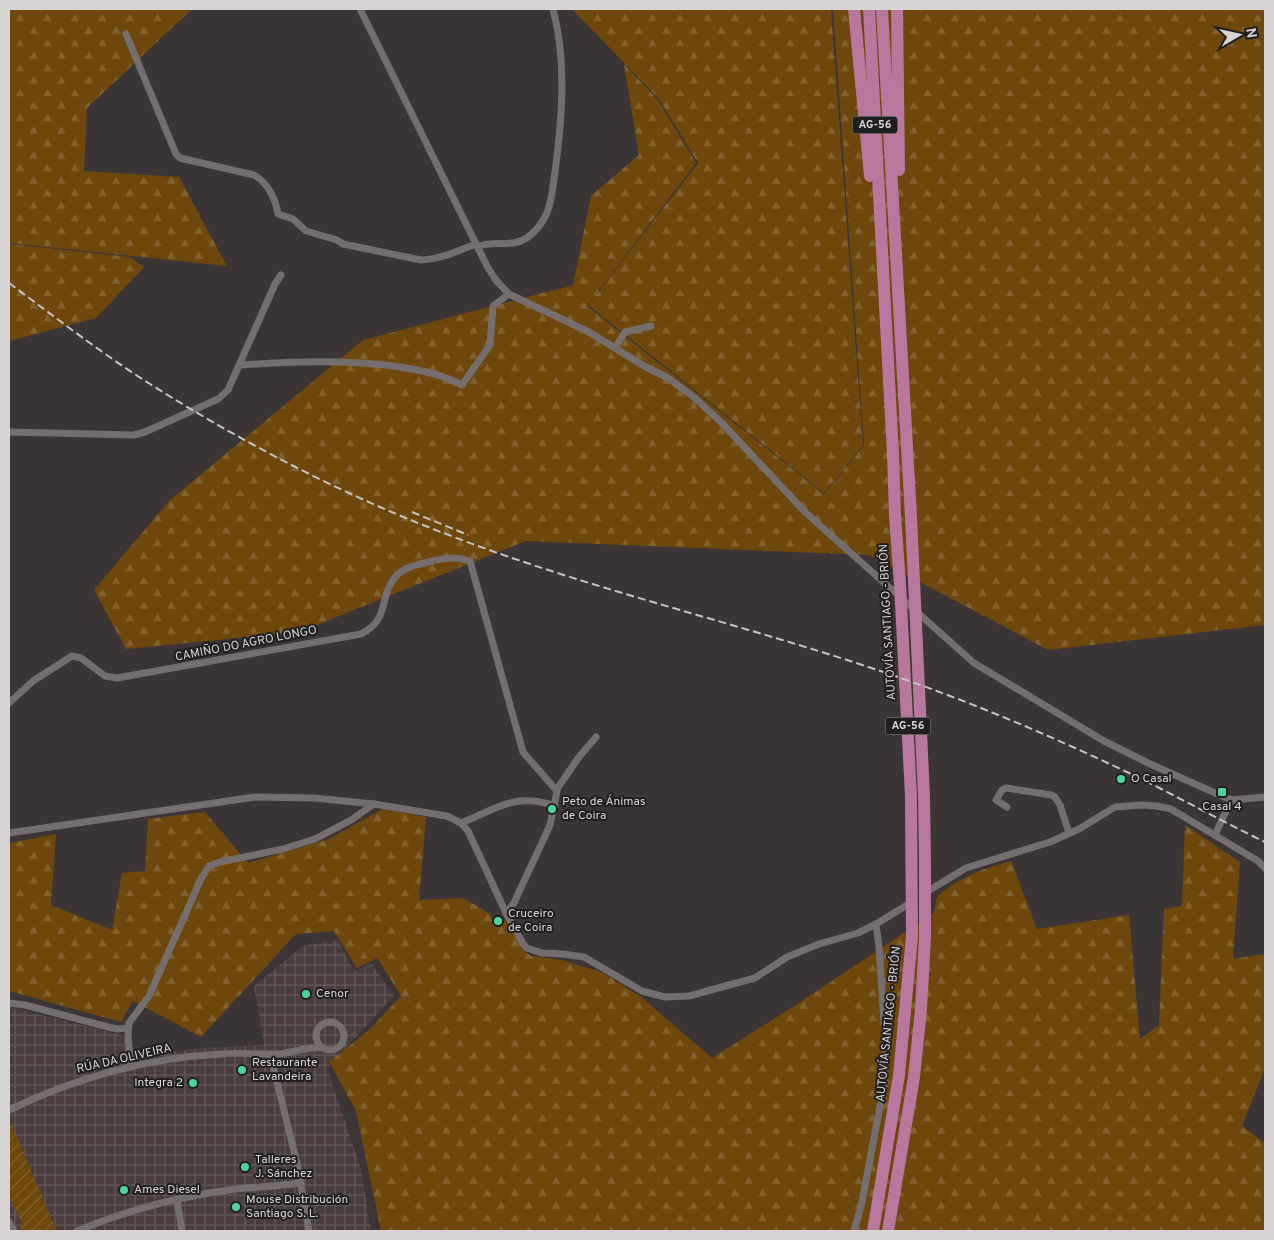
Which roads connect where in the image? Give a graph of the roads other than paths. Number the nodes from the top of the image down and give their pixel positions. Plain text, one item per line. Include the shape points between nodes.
1 (360, 9) edge
2 (553, 9) edge
3 (854, 9) edge
4 (868, 9) edge
5 (882, 9) edge
6 (896, 9) edge
7 (126, 34) dead end
8 (894, 225) junction
9 (882, 242) junction
10 (476, 245) junction
11 (281, 275) dead end
12 (510, 294) junction
13 (651, 326) dead end
14 (615, 348) junction
15 (240, 365) junction
16 (9, 432) edge
17 (9, 703) edge
18 (596, 736) dead end
19 (556, 789) junction
20 (1265, 797) edge
21 (1231, 800) junction
22 (374, 804) junction
23 (555, 806) junction
24 (1007, 808) dead end
25 (461, 823) junction
26 (9, 833) edge
27 (1069, 833) junction
28 (1216, 833) junction
29 (1265, 868) edge
30 (506, 912) junction
31 (876, 924) junction
32 (9, 1002) edge
33 (128, 1028) junction
34 (316, 1037) junction
35 (308, 1047) junction
36 (322, 1048) junction
37 (270, 1054) junction
38 (131, 1067) junction
39 (9, 1110) edge
40 (301, 1183) junction
41 (177, 1199) junction
42 (9, 1222) edge
43 (14, 1231) edge
44 (77, 1231) edge
45 (182, 1231) edge
46 (309, 1231) edge
47 (854, 1231) edge
48 (873, 1231) edge
49 (888, 1231) edge

1 - 10 street
2 - 10 street via 561,65 561,108 547,213 539,226 517,243
3 - 9 highway via 874,224
4 - 9 highway, AUTOVÍA SANTIAGO - BRIÓN / AG-56
5 - 8 highway, AG-56
6 - 8 highway via 899,191
7 - 10 street via 180,158 264,180 277,204 278,214 293,219 306,230 343,244 421,260 432,260
8 - 49 highway, AG-56 via 924,796 925,937 914,1077
9 - 48 highway, AUTOVÍA SANTIAGO - BRIÓN / AG-56 via 910,776 912,936 899,1076
10 - 12 street via 495,279
11 - 15 street
12 - 14 street
12 - 15 street via 493,306 490,345 462,385 435,374 376,363
13 - 14 street via 625,332
14 - 21 street via 668,378 695,398 806,512 974,662 1104,741
15 - 16 street via 228,390 218,399 134,436
17 - 19 street, CAMIÑO DO AGRO LONGO via 33,681 72,656 81,658 105,676 117,678 361,634 378,621 392,582 403,570 450,558 470,561 523,752
18 - 19 street
19 - 23 street
20 - 21 street
21 - 28 street
22 - 25 street via 447,816
22 - 26 street via 255,797
22 - 33 street via 315,838 210,866 201,879 149,996
23 - 25 street via 518,800 500,804
23 - 30 street via 550,825 524,882
24 - 27 street via 996,800 1006,788 1050,795 1059,801
25 - 30 street via 468,831
27 - 28 street via 1115,807 1142,805 1171,809
27 - 31 street via 966,868
28 - 29 street
30 - 31 street via 523,944 534,952 584,957 642,991 674,998 755,978 787,957
31 - 47 street via 886,1052 884,1085
32 - 33 street via 117,1029
33 - 38 street
34 - 35 street, RÚA DA OLIVEIRA
34 - 36 street
34 - 36 street, RÚA DA OLIVEIRA via 325,1022 335,1022 342,1028 344,1038 340,1046 331,1050
35 - 36 street, RÚA DA OLIVEIRA
35 - 37 street, RÚA DA OLIVEIRA
37 - 38 street, RÚA DA OLIVEIRA via 206,1055
37 - 40 street
38 - 39 street, RÚA DA OLIVEIRA via 70,1084
40 - 41 street
40 - 46 street
41 - 44 street
41 - 45 street
42 - 43 street

